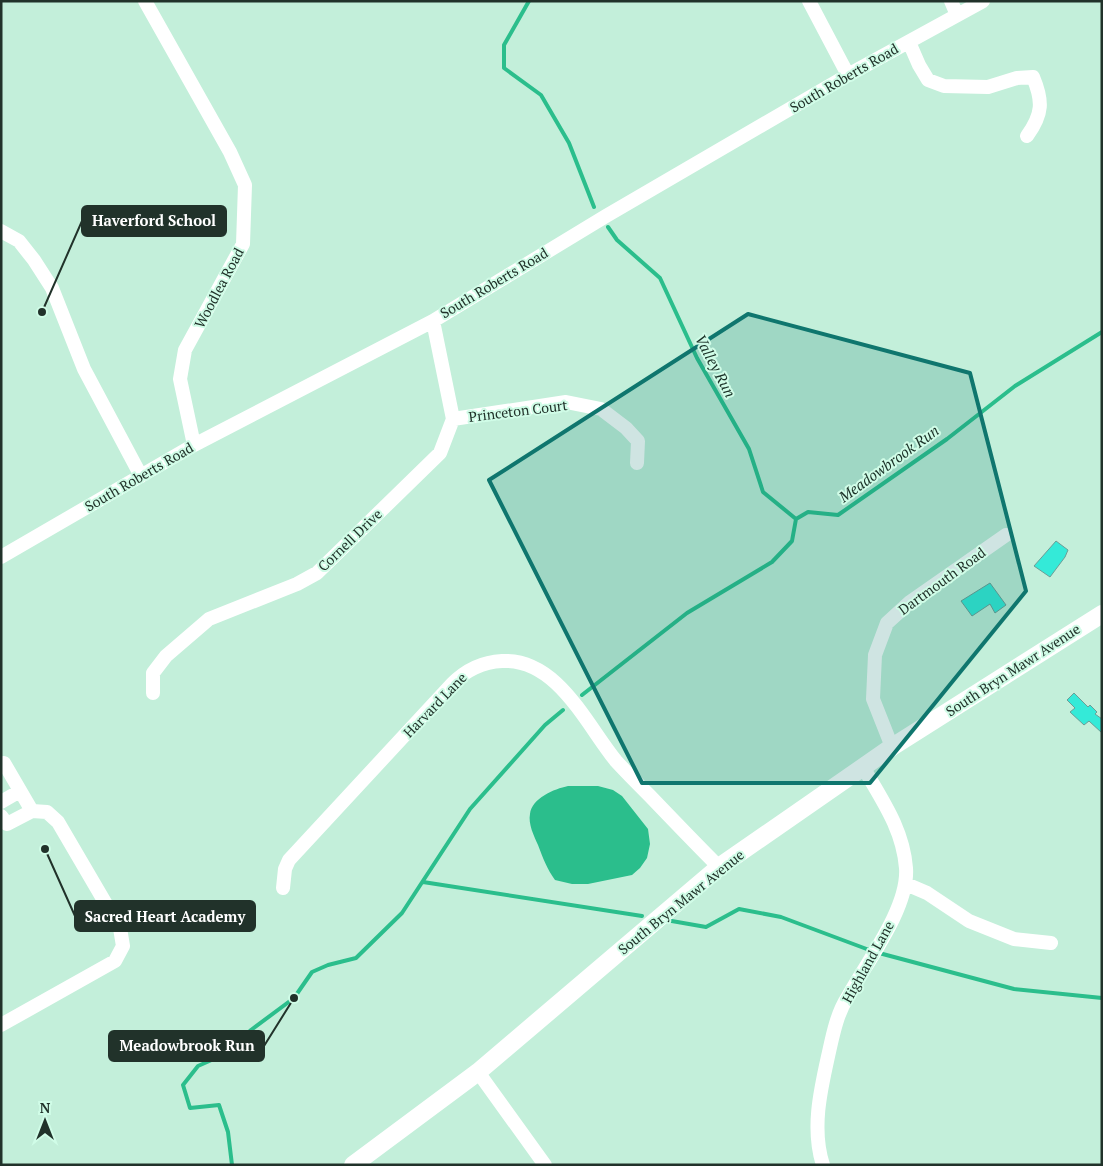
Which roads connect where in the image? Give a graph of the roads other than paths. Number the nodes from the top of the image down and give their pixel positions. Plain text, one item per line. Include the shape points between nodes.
1 (145, 1) edge
2 (809, 1) edge
3 (951, 1) edge
4 (983, 1) edge
5 (957, 15) junction
6 (909, 42) junction
7 (848, 75) junction
8 (1027, 136) dead end
9 (1, 231) edge
10 (433, 320) junction
11 (453, 419) junction
12 (194, 445) junction
13 (637, 463) dead end
14 (141, 476) junction
15 (1006, 535) dead end
16 (1, 557) edge
17 (1102, 614) edge
18 (152, 693) dead end
19 (892, 747) junction
20 (1, 765) edge
21 (863, 767) junction
22 (20, 791) junction
23 (1, 802) edge
24 (32, 810) junction
25 (1, 816) edge
26 (719, 868) junction
27 (906, 884) junction
28 (283, 888) dead end
29 (1051, 943) dead end
30 (1, 1025) edge
31 (478, 1072) junction
32 (353, 1165) edge
33 (545, 1165) edge
34 (823, 1165) edge

1 - 12 street, Woodlea Road via 230,152 245,185 243,244 185,350 180,379
2 - 7 street
3 - 5 street
4 - 5 street, South Roberts Road
5 - 6 street, South Roberts Road
6 - 7 street, South Roberts Road
6 - 8 street via 928,80 944,86 988,87 1033,77 1041,106 1036,123
7 - 10 street, South Roberts Road
9 - 14 street via 19,242 52,288 84,368
10 - 11 street
10 - 12 street, South Roberts Road
11 - 13 street, Princeton Court via 566,402 601,409 638,441
11 - 18 street, Cornell Drive via 440,453 317,572 297,584 209,619 152,672
12 - 14 street, South Roberts Road
14 - 16 street, South Roberts Road
15 - 19 street, Dartmouth Road via 910,602 887,622 875,655 873,699
17 - 19 main road, South Bryn Mawr Avenue
19 - 21 main road, South Bryn Mawr Avenue
20 - 22 street via 4,763
21 - 26 main road, South Bryn Mawr Avenue
21 - 27 street, Highland Lane via 892,815 900,836
22 - 23 street
22 - 24 street
24 - 25 street via 7,824
24 - 30 street via 47,812 58,822 120,928 123,946 115,961
26 - 28 street, Harvard Lane via 617,761 554,681 529,664 504,660 480,665 456,680 289,860
26 - 31 main road, South Bryn Mawr Avenue
27 - 29 street via 927,893 968,921 1014,939
27 - 34 street, Highland Lane via 899,906 845,1000 834,1028 820,1091 817,1128
31 - 32 main road, South Bryn Mawr Avenue
31 - 33 street

